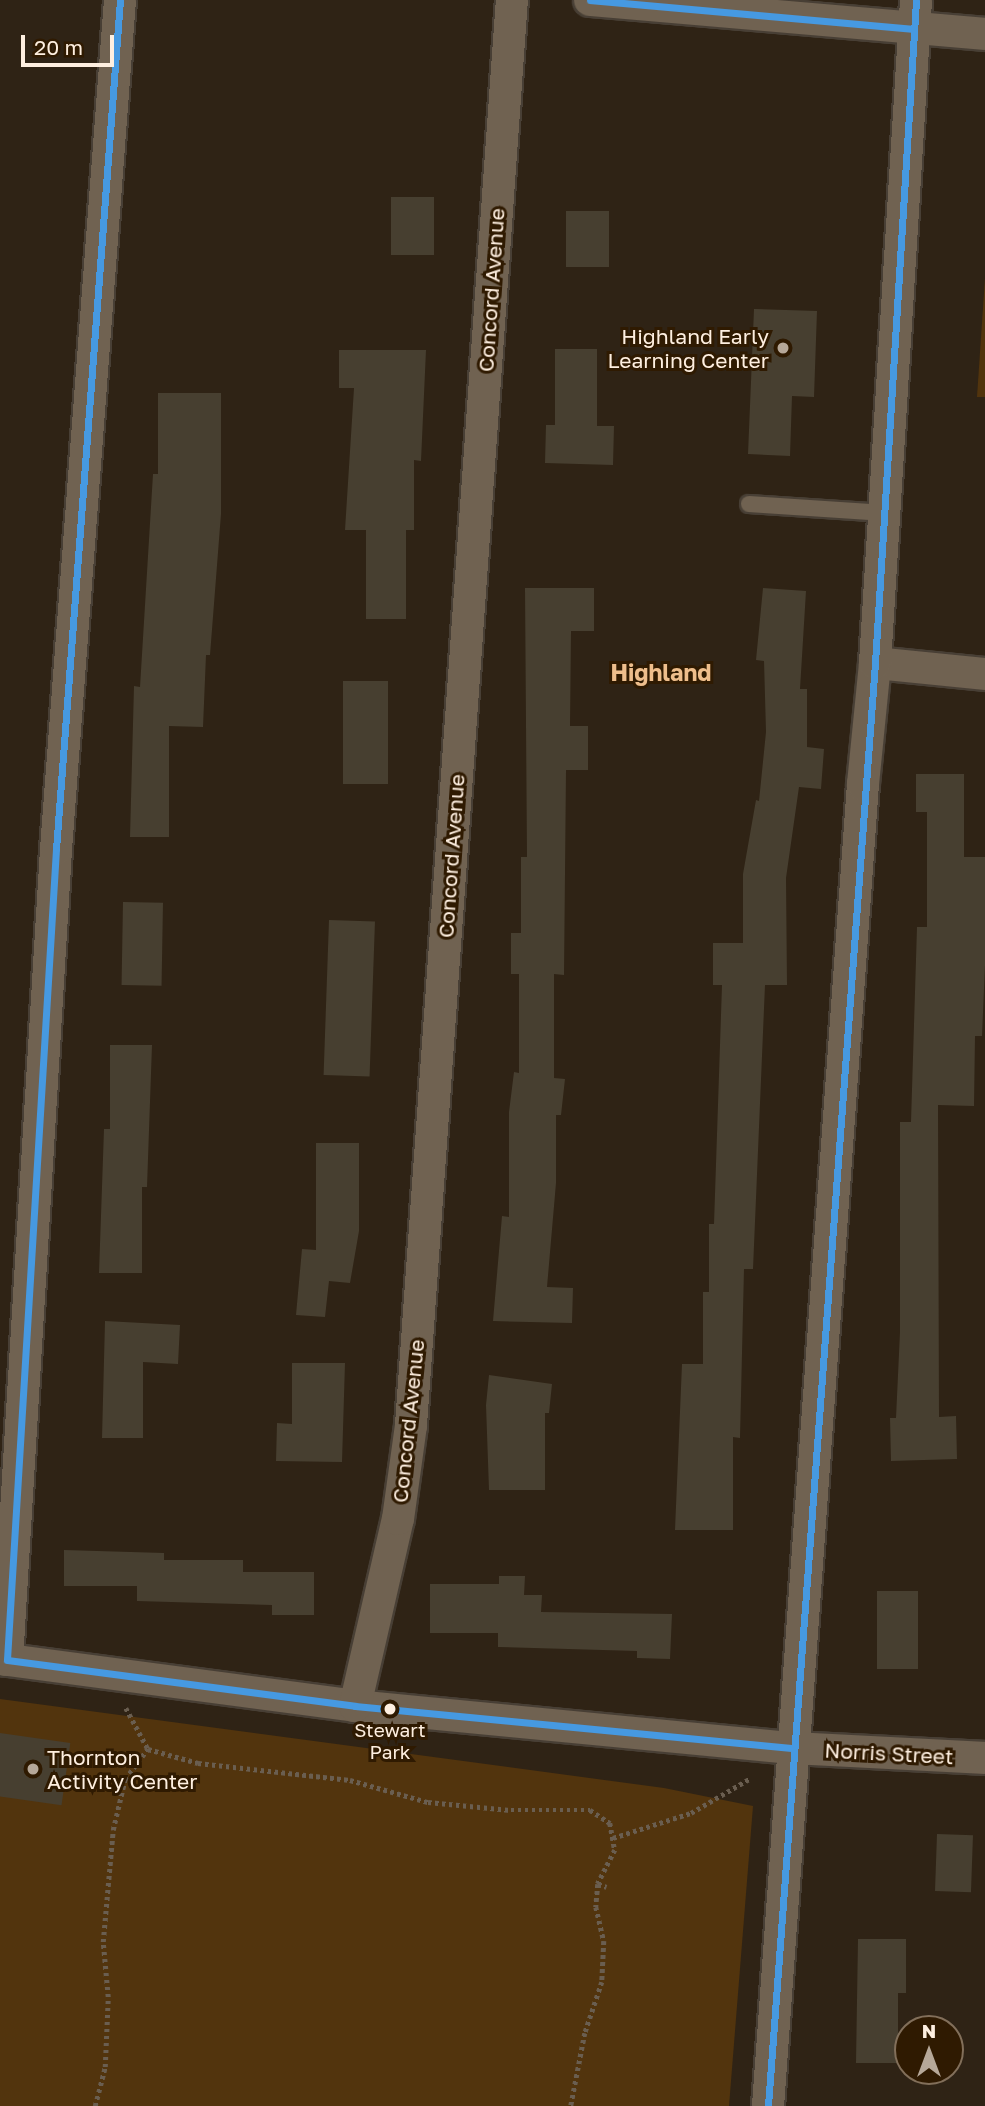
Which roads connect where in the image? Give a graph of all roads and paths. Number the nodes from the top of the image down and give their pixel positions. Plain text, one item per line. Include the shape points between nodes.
1 (120, 0) edge
2 (512, 0) edge
3 (590, 0) edge
4 (915, 15) edge
5 (985, 34) edge
6 (749, 504) dead end
7 (885, 513) junction
8 (875, 663) junction
9 (985, 674) edge
10 (3, 1659) edge
11 (120, 1698) dead end
12 (355, 1706) junction
13 (794, 1748) junction
14 (148, 1749) junction
15 (985, 1758) edge
16 (751, 1778) dead end
17 (613, 1838) junction
18 (598, 1884) junction
19 (607, 1887) dead end
20 (95, 2106) edge
21 (571, 2106) edge
22 (768, 2106) edge

1 - 10 street via 56,849
2 - 12 street, Concord Avenue via 411,1425 398,1519
3 - 4 street
4 - 5 street
4 - 7 street
6 - 7 lane
7 - 8 street
8 - 9 street
8 - 13 street
10 - 12 street, Norris Street
11 - 14 path
12 - 13 street, Norris Street
13 - 15 street, Norris Street
13 - 22 street
14 - 17 path via 198,1763 350,1780 428,1802 511,1810 590,1810 610,1823
14 - 20 path via 125,1779 113,1830 103,1942 108,1997 105,2067
16 - 17 path via 691,1813
17 - 18 path via 615,1850
18 - 19 path
18 - 21 path via 596,1907 604,1941 602,1982 585,2033

